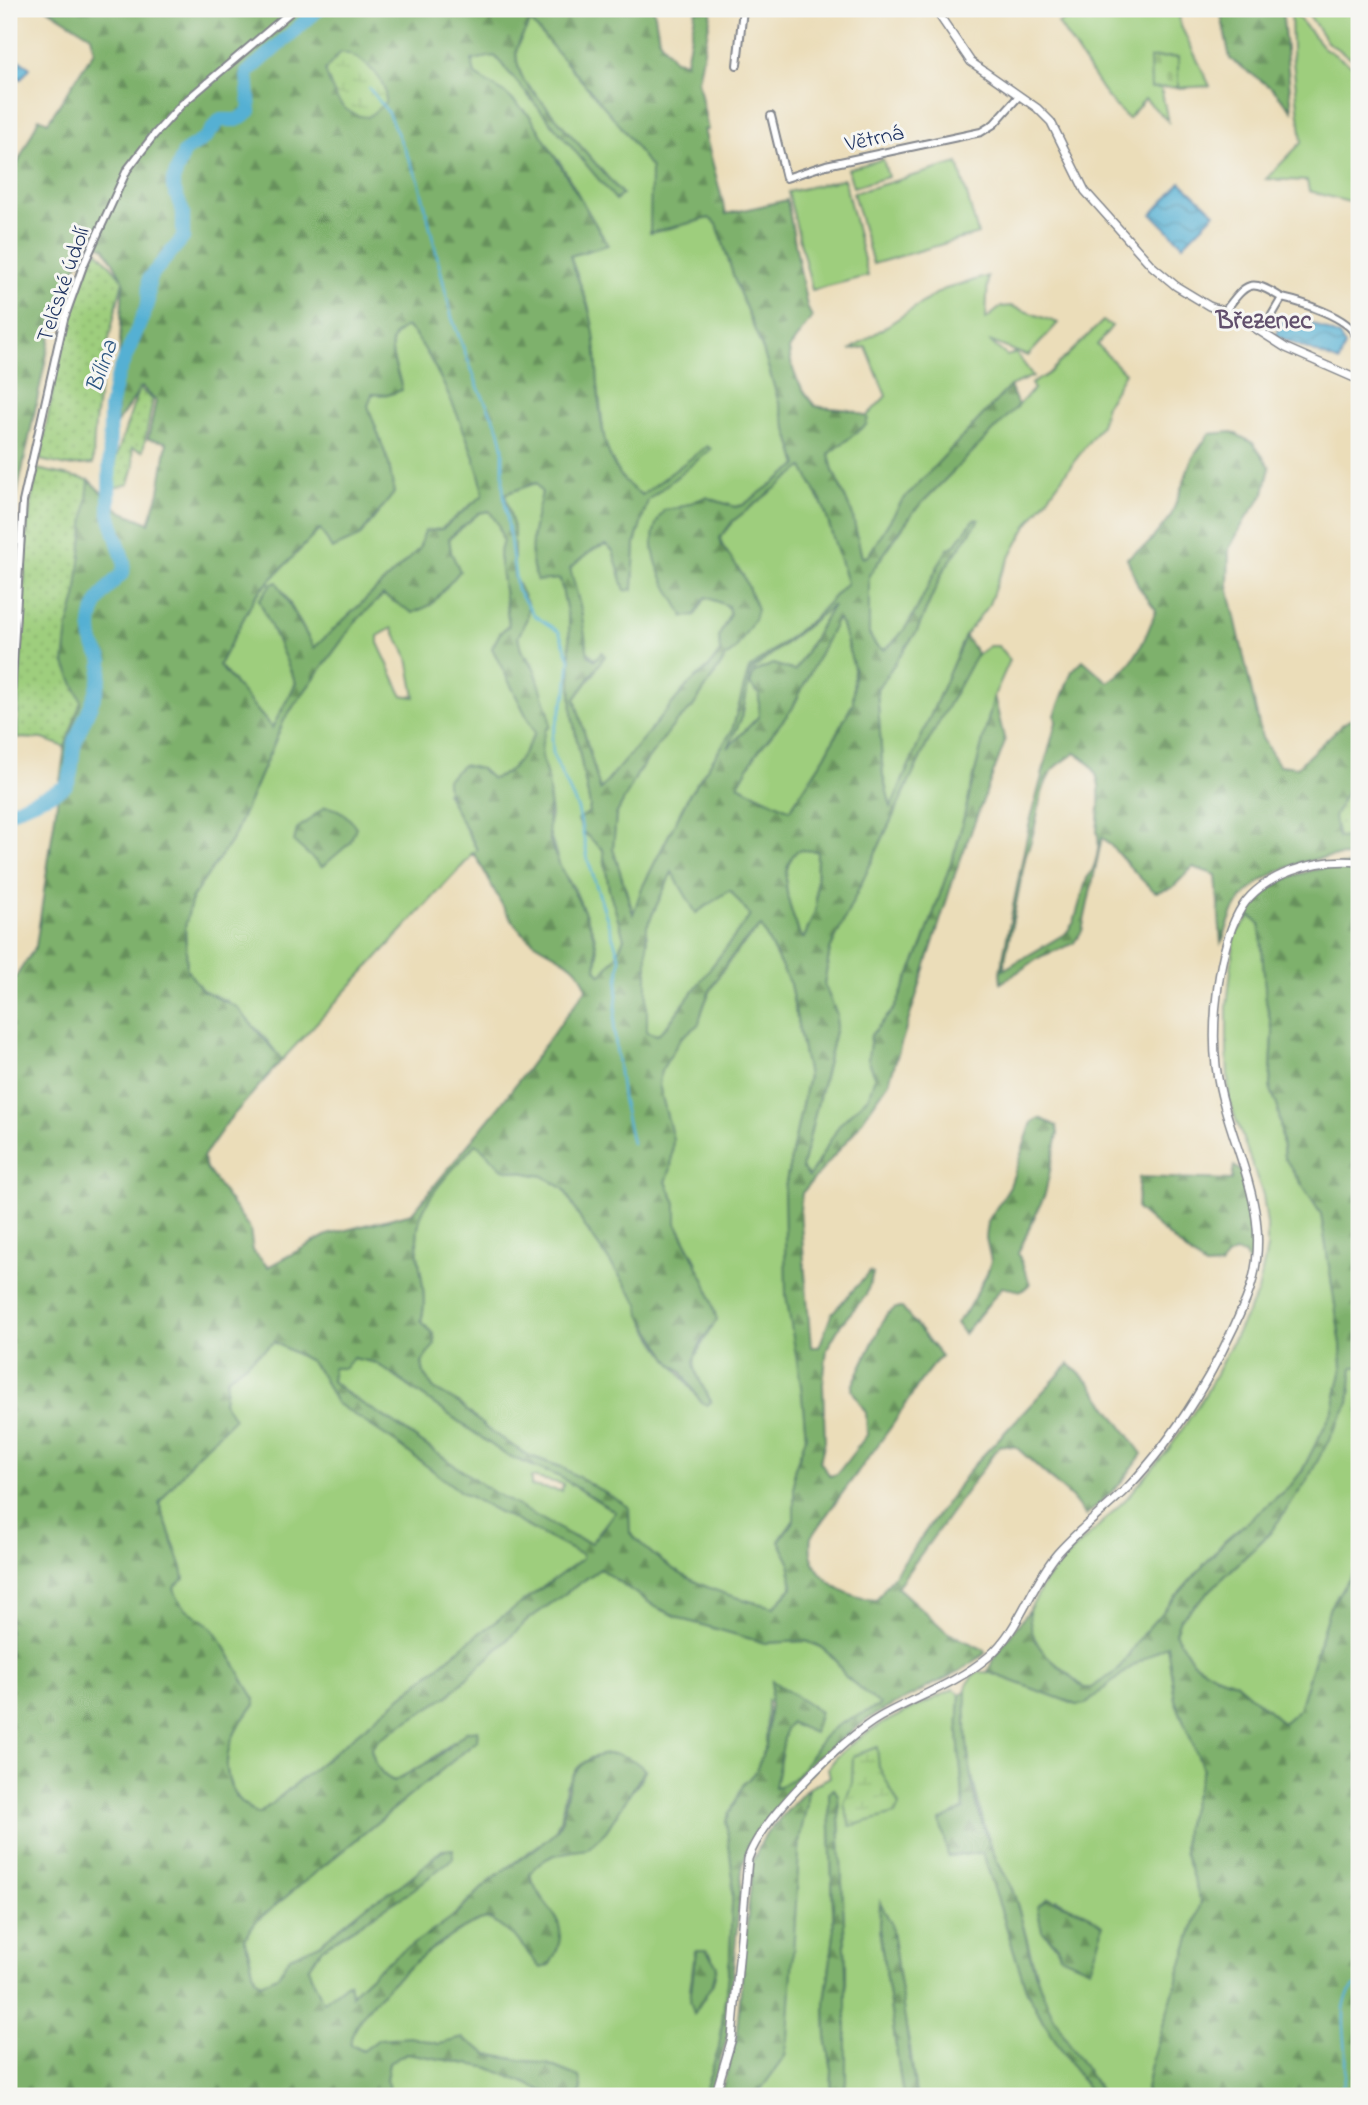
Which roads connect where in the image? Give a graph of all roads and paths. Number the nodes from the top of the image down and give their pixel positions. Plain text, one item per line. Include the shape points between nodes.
1 (294, 9) edge
2 (743, 9) edge
3 (935, 9) edge
4 (737, 65) dead end
5 (1018, 97) junction
6 (771, 116) dead end
7 (1282, 298) junction
8 (1226, 311) junction
9 (1262, 332) junction
10 (1359, 364) edge
11 (1356, 378) edge
12 (9, 727) edge
13 (1359, 862) edge
14 (715, 2096) edge

1 - 12 street, Telčské údolí via 182,104 154,135 127,170 83,266 64,319 23,502
2 - 4 street
3 - 5 street via 971,62
5 - 6 street, Větrná via 981,132 837,162 786,178
5 - 8 street via 1051,122 1085,191 1152,266 1176,286
7 - 8 street via 1252,284 1243,288
7 - 9 street
7 - 10 street via 1312,306 1349,326 1357,339
8 - 9 street
9 - 11 street via 1286,348
10 - 11 street
13 - 14 street via 1307,866 1264,885 1240,910 1230,936 1216,1021 1216,1062 1259,1227 1252,1283 1221,1352 1160,1450 1057,1554 1006,1638 989,1656 858,1731 761,1833 748,1859 732,2038

